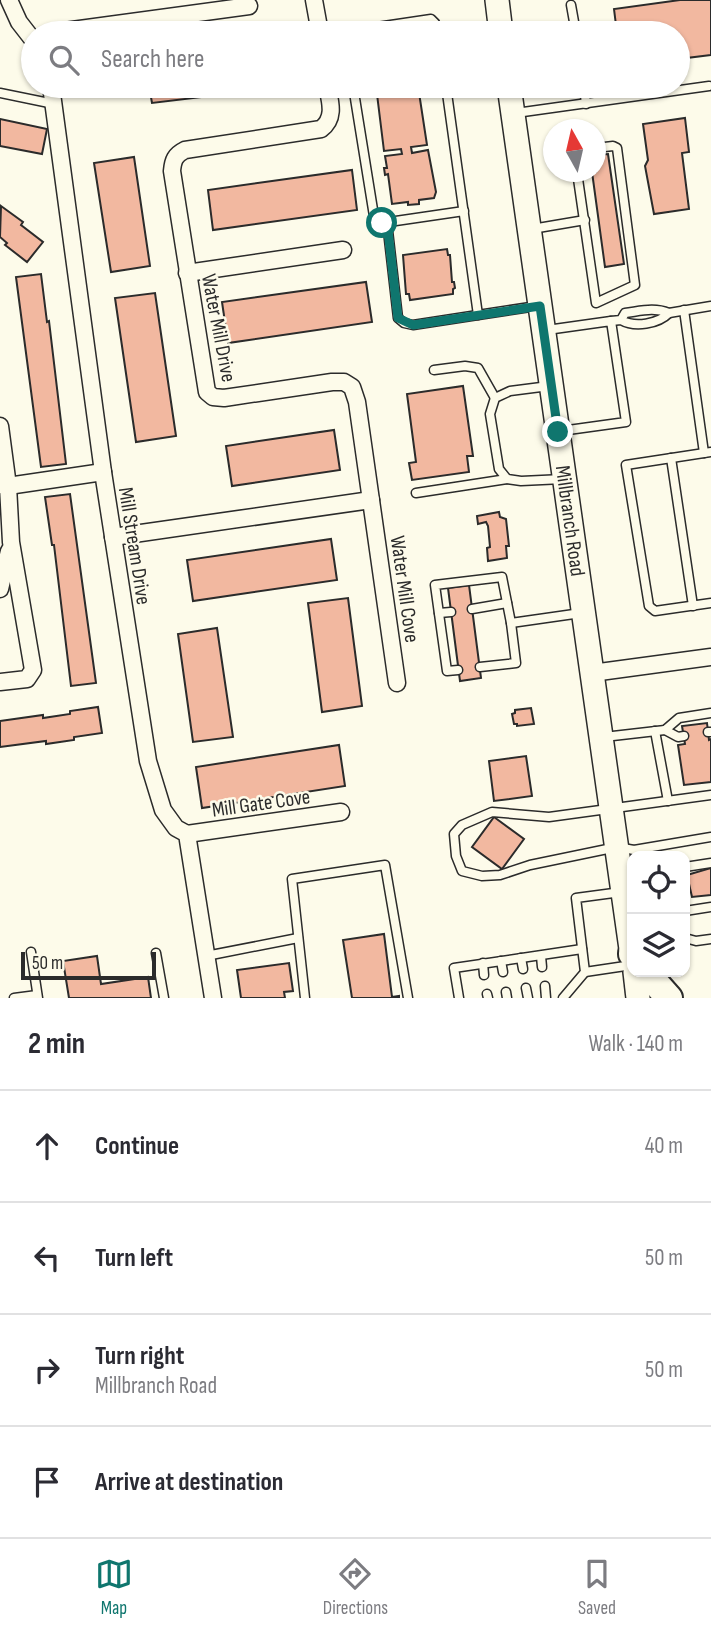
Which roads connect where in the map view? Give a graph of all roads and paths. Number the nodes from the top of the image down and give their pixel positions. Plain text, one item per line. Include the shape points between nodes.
1 (9, 0) edge
2 (314, 0) edge
3 (497, 0) edge
4 (571, 5) dead end
5 (249, 6) dead end
6 (138, 21) edge
7 (318, 21) edge
8 (500, 21) edge
9 (574, 21) edge
10 (21, 24) edge
11 (709, 86) edge
12 (690, 89) edge
13 (0, 93) edge
14 (21, 97) edge
15 (25, 98) edge
16 (53, 98) edge
17 (329, 98) edge
18 (355, 98) edge
19 (448, 98) edge
20 (511, 98) edge
21 (585, 98) edge
22 (627, 98) edge
23 (54, 104) junction
24 (586, 104) junction
25 (513, 114) junction
26 (606, 147) edge
27 (579, 182) edge
28 (464, 211) junction
29 (585, 220) junction
30 (387, 222) junction
31 (529, 229) junction
32 (343, 250) dead end
33 (187, 273) junction
34 (540, 306) junction
35 (711, 306) edge
36 (684, 310) junction
37 (478, 315) junction
38 (611, 321) junction
39 (544, 331) junction
40 (435, 370) dead end
41 (552, 385) junction
42 (495, 398) junction
43 (0, 426) edge
44 (558, 432) junction
45 (707, 453) edge
46 (671, 458) junction
47 (103, 472) junction
48 (565, 478) junction
49 (507, 479) junction
50 (4, 486) edge
51 (416, 493) dead end
52 (371, 500) junction
53 (113, 537) junction
54 (11, 542) junction
55 (0, 589) edge
56 (507, 603) junction
57 (711, 603) edge
58 (693, 606) junction
59 (472, 609) dead end
60 (451, 612) dead end
61 (439, 613) junction
62 (584, 613) junction
63 (510, 624) junction
64 (711, 657) edge
65 (480, 667) dead end
66 (458, 670) dead end
67 (593, 673) junction
68 (0, 682) edge
69 (397, 683) dead end
70 (711, 713) edge
71 (665, 730) junction
72 (655, 731) junction
73 (684, 736) dead end
74 (601, 737) junction
75 (711, 794) edge
76 (667, 801) junction
77 (611, 809) junction
78 (341, 812) dead end
79 (187, 835) junction
80 (711, 837) edge
81 (659, 845) junction
82 (617, 847) junction
83 (660, 851) edge
84 (711, 863) edge
85 (690, 866) edge
86 (623, 892) junction
87 (711, 907) edge
88 (690, 910) edge
89 (627, 916) edge
90 (298, 938) junction
91 (690, 939) edge
92 (711, 939) edge
93 (582, 949) junction
94 (31, 952) dead end
95 (156, 953) dead end
96 (206, 956) junction
97 (541, 956) junction
98 (522, 958) junction
99 (501, 961) junction
100 (482, 963) junction
101 (627, 966) edge
102 (542, 967) dead end
103 (523, 970) dead end
104 (503, 972) dead end
105 (585, 972) junction
106 (484, 975) dead end
107 (636, 977) edge
108 (650, 977) edge
109 (545, 986) dead end
110 (526, 988) dead end
111 (38, 996) edge
112 (14, 998) edge
113 (164, 998) edge
114 (213, 998) edge
115 (305, 998) edge
116 (408, 998) edge
117 (459, 998) edge
118 (528, 998) edge
119 (546, 998) edge
120 (563, 998) edge
121 (638, 998) edge
122 (669, 998) edge

1 - 10 street
2 - 7 street
3 - 8 main road
4 - 9 lane
5 - 6 street
11 - 12 lane
13 - 14 lane
15 - 23 lane
16 - 23 street, Mill Stream Drive
17 - 33 street, Water Mill Drive via 330,120 321,128 196,147 177,154 172,172
18 - 30 lane via 371,205 374,216
19 - 28 lane
20 - 25 main road, Millbranch Road
21 - 24 lane
22 - 24 lane
23 - 47 street, Mill Stream Drive
24 - 25 lane
25 - 31 main road, Millbranch Road
26 - 29 lane via 617,148 635,285 596,303
27 - 29 lane
28 - 30 lane
28 - 37 lane
29 - 31 lane
30 - 37 lane via 398,318 413,325
31 - 34 main road, Millbranch Road
32 - 33 street
33 - 52 street, Water Mill Drive via 207,392 224,398 332,382 348,384 357,402
34 - 37 lane
34 - 39 main road, Millbranch Road
35 - 36 lane
36 - 38 lane via 669,313 661,321 629,325
36 - 45 lane
38 - 39 lane
38 - 44 lane via 626,422
39 - 41 main road, Millbranch Road
40 - 42 lane via 478,368
41 - 42 lane
41 - 44 main road, Millbranch Road
42 - 49 lane via 490,414 499,469
43 - 50 street
44 - 48 main road, Millbranch Road
45 - 46 lane
46 - 58 lane
46 - 58 lane via 626,465 649,606 655,611
47 - 50 street
47 - 53 street, Mill Stream Drive
48 - 49 lane
48 - 62 main road, Millbranch Road
49 - 51 lane
50 - 54 street
52 - 53 street
52 - 69 street, Water Mill Cove
53 - 79 street, Mill Stream Drive via 152,781 168,820
54 - 55 street
54 - 68 street via 33,670 27,679
56 - 59 lane
56 - 61 lane via 502,578 435,584
56 - 63 lane
57 - 58 lane
60 - 61 lane
61 - 66 lane via 447,671
62 - 63 lane
62 - 67 main road, Millbranch Road
63 - 65 lane via 516,663
64 - 67 street
67 - 74 main road, Millbranch Road
70 - 71 lane via 679,718
71 - 72 lane
71 - 73 lane
72 - 74 lane
72 - 76 lane
74 - 77 main road, Millbranch Road
75 - 76 lane
76 - 77 lane
77 - 82 main road, Millbranch Road
77 - 82 lane via 549,817 492,812 453,834 456,856 462,871 482,876
78 - 79 street, Mill Gate Cove
79 - 96 street
80 - 81 lane
81 - 82 lane via 634,850
81 - 83 lane
82 - 86 main road, Millbranch Road
84 - 85 lane
86 - 89 main road, Millbranch Road
86 - 93 lane via 576,898
87 - 88 lane
90 - 96 lane
90 - 115 lane
90 - 116 lane via 292,879 385,864
91 - 92 lane
93 - 97 lane
93 - 105 lane
94 - 111 lane
95 - 113 lane
96 - 114 street
97 - 98 lane
97 - 102 lane
98 - 99 lane
98 - 103 lane
99 - 100 lane
99 - 104 lane
100 - 106 lane
100 - 117 lane via 454,968
101 - 105 lane
105 - 120 lane
107 - 121 main road
108 - 122 main road
109 - 119 lane
110 - 118 lane
111 - 112 lane

